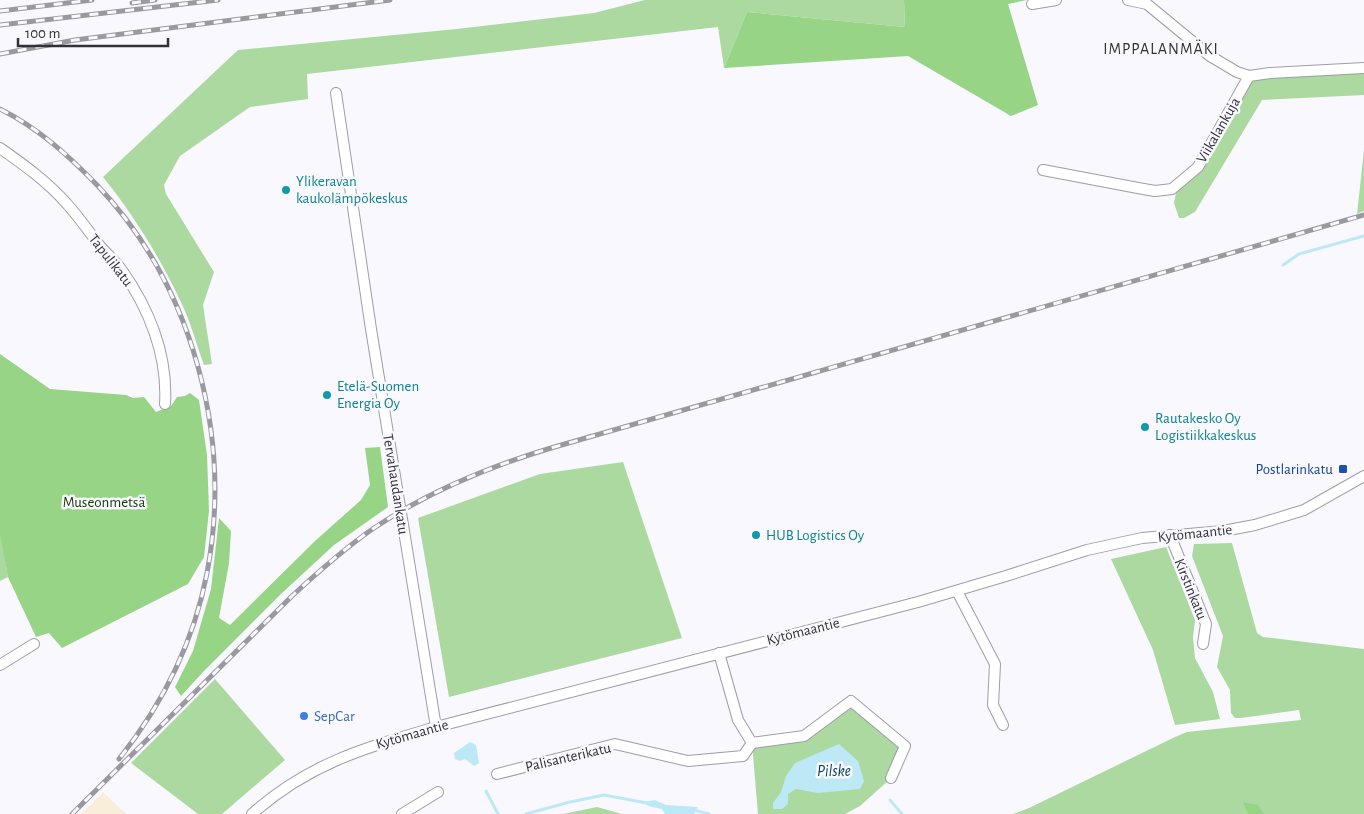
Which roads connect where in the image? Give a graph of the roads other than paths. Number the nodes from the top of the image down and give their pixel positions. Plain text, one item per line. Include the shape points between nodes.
1 (1056, 0) edge
2 (1128, 0) edge
3 (1032, 4) dead end
4 (1364, 68) edge
5 (1249, 76) junction
6 (336, 93) dead end
7 (0, 148) edge
8 (1043, 170) dead end
9 (165, 404) dead end
10 (1364, 476) edge
11 (1170, 535) junction
12 (957, 591) junction
13 (34, 644) dead end
14 (1203, 644) dead end
15 (719, 653) junction
16 (0, 665) edge
17 (1003, 725) dead end
18 (436, 727) junction
19 (752, 743) junction
20 (496, 774) dead end
21 (891, 778) dead end
22 (438, 792) dead end
23 (252, 814) edge
24 (402, 814) edge

1 - 3 street
2 - 5 street via 1147,4 1210,56
4 - 5 street
5 - 8 street, Viikalankuja via 1198,167 1172,189 1155,191
6 - 18 street, Tervahaudankatu
7 - 9 street, Tapulikatu via 45,181 67,204 136,291 152,323 161,354
10 - 11 street, Kytömaantie via 1304,510 1279,519 1222,531
11 - 12 street, Kytömaantie via 1087,550
11 - 14 street, Kirstinkatu via 1206,624
12 - 15 street, Kytömaantie
12 - 17 street via 995,664 993,705
13 - 16 street
15 - 18 street, Kytömaantie
15 - 19 street via 738,720
18 - 23 street, Kytömaantie via 374,745 324,765 281,790
19 - 20 street, Palisanterikatu via 743,756 688,761 615,744
19 - 21 street via 804,736 851,701 905,746
22 - 24 street

